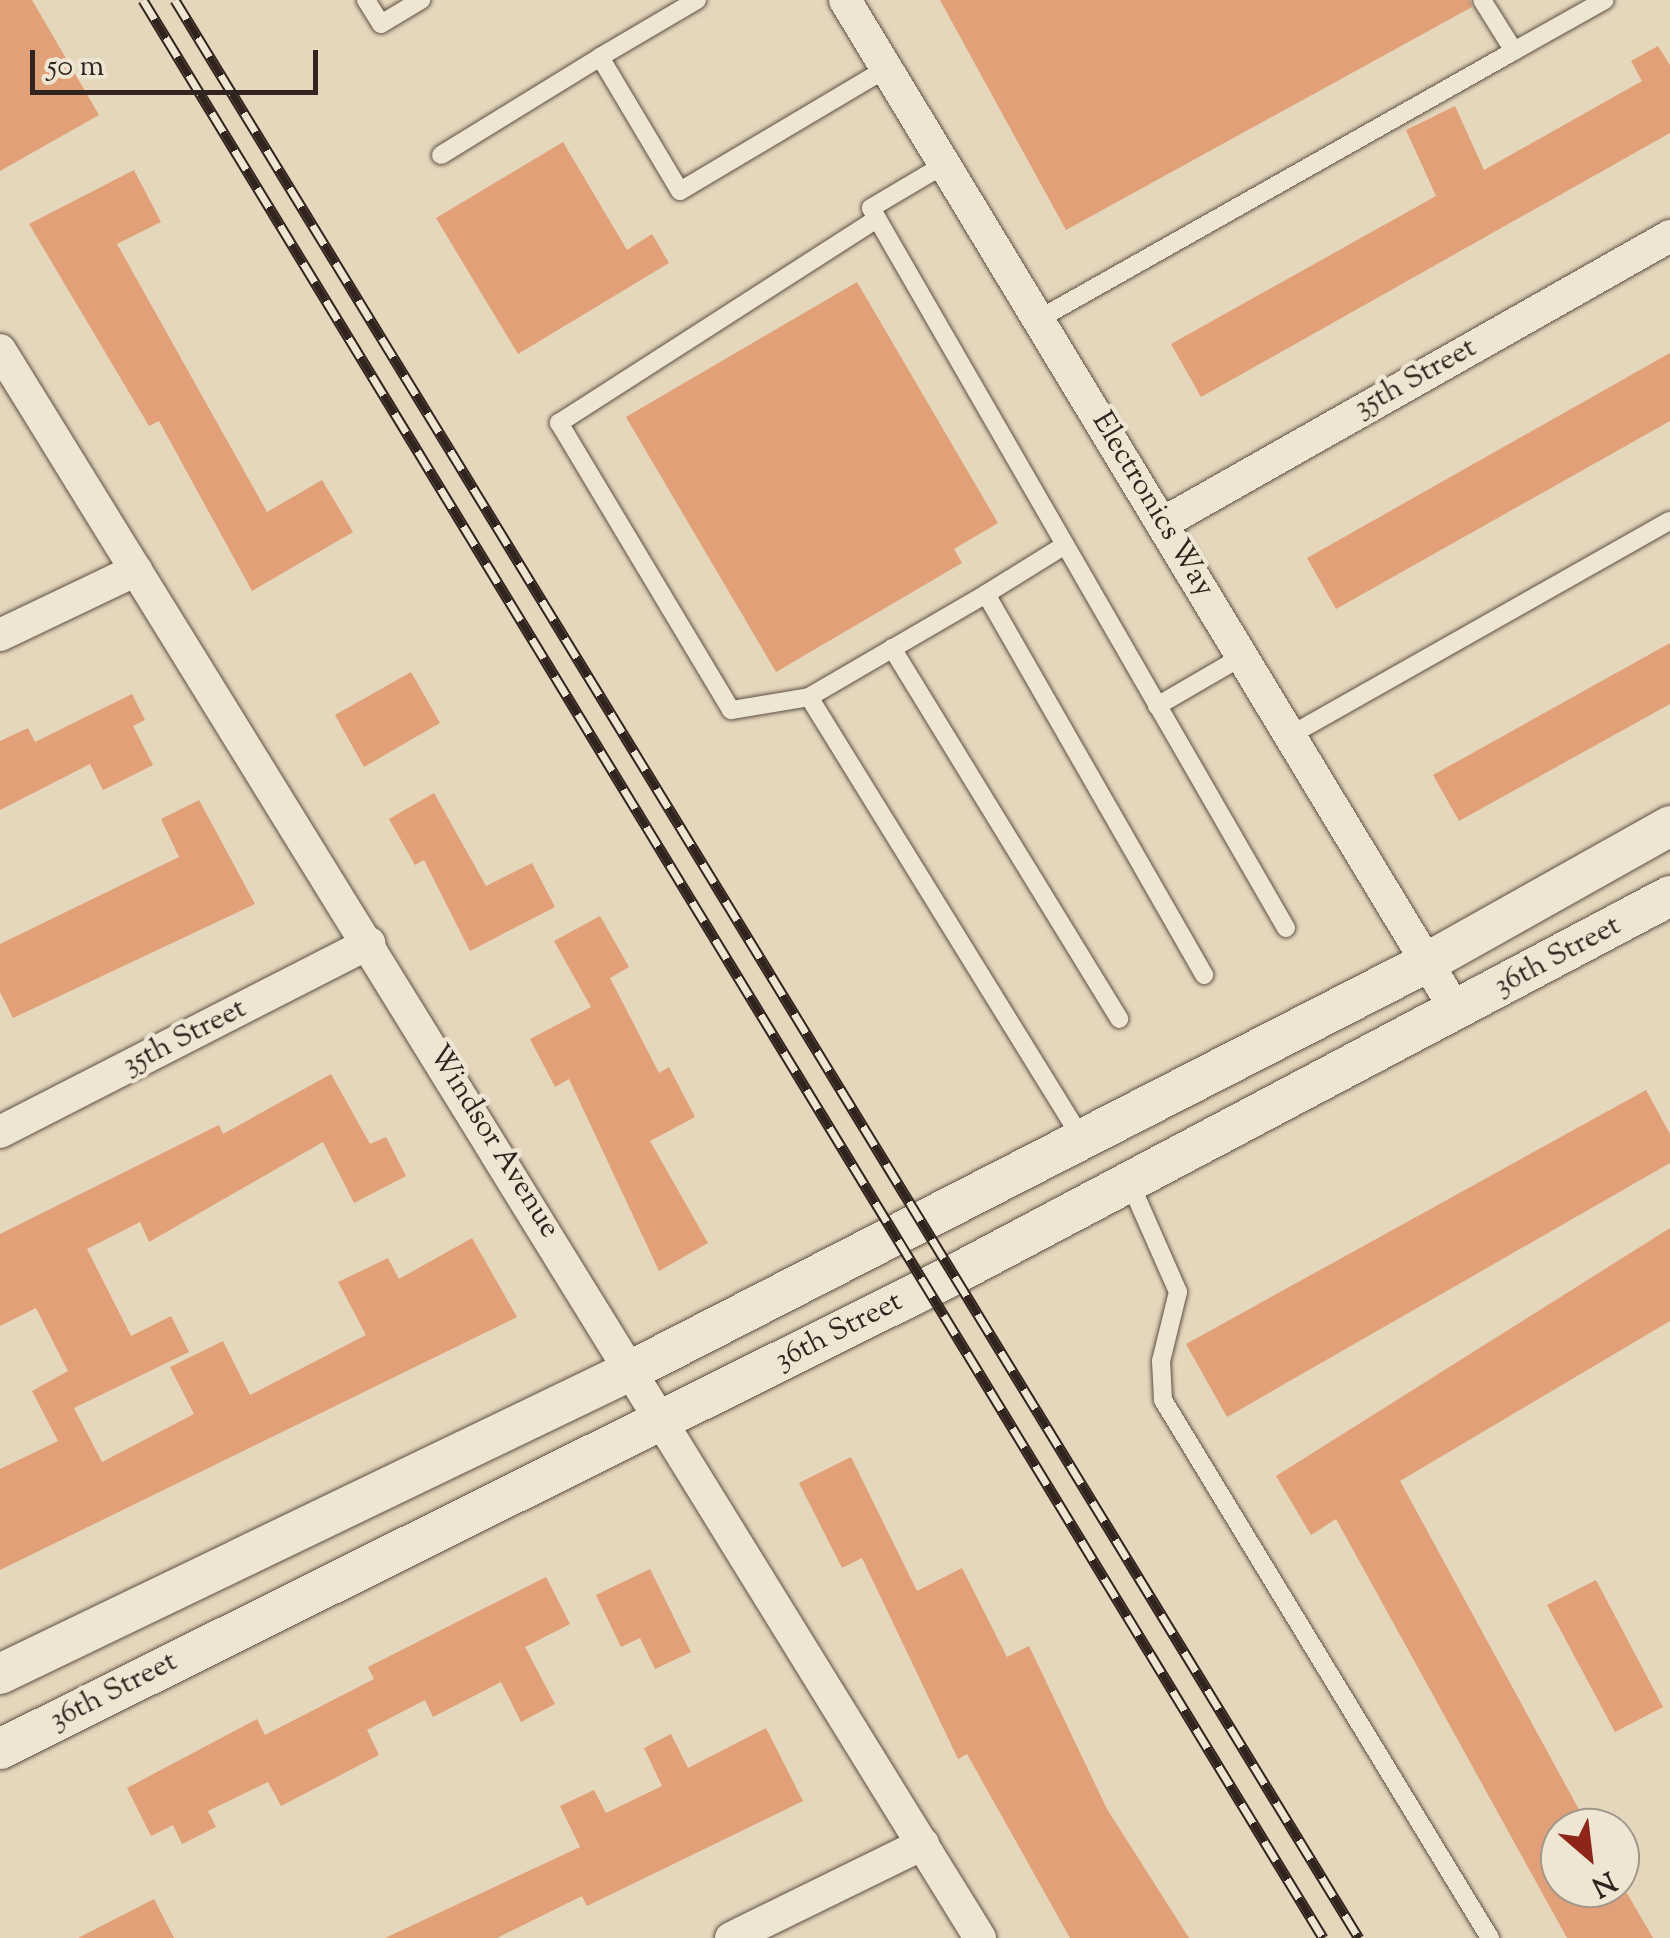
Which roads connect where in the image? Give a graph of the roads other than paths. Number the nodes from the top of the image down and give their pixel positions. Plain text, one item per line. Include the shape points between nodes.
1 (366, 0) edge
2 (420, 0) edge
3 (696, 0) edge
4 (845, 0) edge
5 (1482, 0) edge
6 (1605, 0) edge
7 (1514, 51) junction
8 (600, 57) junction
9 (887, 68) junction
10 (440, 155) dead end
11 (946, 164) junction
12 (878, 219) junction
13 (1670, 236) edge
14 (1038, 319) junction
15 (0, 350) edge
16 (1670, 521) edge
17 (1162, 522) junction
18 (1065, 546) junction
19 (136, 570) junction
20 (986, 594) junction
21 (0, 635) edge
22 (892, 648) junction
23 (1243, 656) junction
24 (808, 697) junction
25 (1158, 706) junction
26 (1292, 734) junction
27 (1667, 834) edge
28 (1670, 896) edge
29 (1286, 928) dead end
30 (370, 943) junction
31 (1428, 962) junction
32 (1204, 975) dead end
33 (1457, 1012) junction
34 (1119, 1020) dead end
35 (0, 1132) edge
36 (1082, 1140) junction
37 (1130, 1183) junction
38 (634, 1370) junction
39 (665, 1420) junction
40 (0, 1674) edge
41 (0, 1750) edge
42 (923, 1844) junction
43 (731, 1938) edge
44 (980, 1938) edge
45 (1490, 1938) edge

1 - 2 lane via 381,24
3 - 8 lane
4 - 9 street, Electronics Way
5 - 7 lane
6 - 7 lane
7 - 14 lane
8 - 9 lane via 680,191
8 - 10 lane
9 - 11 street, Electronics Way
11 - 12 lane via 871,208
11 - 14 street, Electronics Way
12 - 18 lane
12 - 24 lane via 559,423 731,710
13 - 17 street, 35th Street
14 - 17 street, Electronics Way
15 - 19 street, Windsor Avenue
16 - 26 lane
17 - 23 street, Electronics Way
18 - 20 lane
18 - 25 lane
19 - 21 street
19 - 30 street, Windsor Avenue
20 - 22 lane
20 - 32 lane
22 - 24 lane
22 - 34 lane
23 - 25 lane
23 - 26 street, Electronics Way
24 - 36 lane
25 - 29 lane
26 - 31 street, Electronics Way
27 - 31 street, 36th Street
28 - 33 street, 36th Street
30 - 35 street, 35th Street
30 - 38 street, Windsor Avenue
31 - 33 street, Electronics Way
31 - 36 street, 36th Street
33 - 37 street, 36th Street
36 - 38 street, 36th Street
37 - 39 street, 36th Street
37 - 45 lane via 1178,1292 1161,1360 1164,1400
38 - 39 street, Windsor Avenue
38 - 40 street, 36th Street
39 - 41 street, 36th Street
39 - 42 street, Windsor Avenue
42 - 43 street
42 - 44 street, Windsor Avenue

